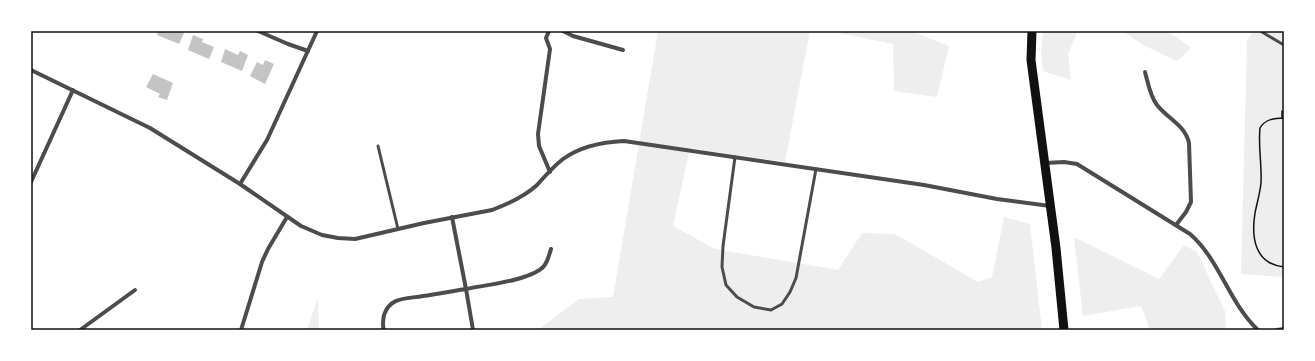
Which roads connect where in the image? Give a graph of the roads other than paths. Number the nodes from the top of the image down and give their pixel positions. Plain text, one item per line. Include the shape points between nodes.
1 (258, 31) edge
2 (317, 31) edge
3 (548, 31) edge
4 (563, 31) edge
5 (1032, 31) edge
6 (1263, 31) edge
7 (1284, 45) edge
8 (308, 50) junction
9 (623, 50) dead end
10 (31, 70) edge
11 (1145, 72) dead end
12 (73, 90) junction
13 (378, 146) dead end
14 (735, 156) junction
15 (1045, 163) junction
16 (816, 169) junction
17 (550, 172) junction
18 (31, 182) edge
19 (240, 184) junction
20 (1051, 206) junction
21 (288, 217) junction
22 (452, 218) junction
23 (1176, 225) junction
24 (398, 229) junction
25 (551, 249) dead end
26 (466, 289) junction
27 (135, 290) dead end
28 (1284, 329) edge
29 (80, 330) edge
30 (241, 330) edge
31 (384, 330) edge
32 (473, 330) edge
33 (1064, 330) edge
34 (1258, 330) edge
35 (1277, 330) edge

1 - 8 street
2 - 8 street
3 - 17 street via 546,38 550,50 538,134 539,146
4 - 9 street
5 - 15 main road via 1031,60
6 - 7 lane
8 - 19 street via 267,140
10 - 12 street
11 - 23 street via 1157,105 1184,129 1188,136 1191,202
12 - 18 street
12 - 19 street via 150,128
13 - 24 lane
14 - 16 street
14 - 16 lane via 723,246 722,267 726,285 737,297 754,307 771,310 782,304 796,278
14 - 17 street via 632,141 608,142 586,147 570,155
15 - 20 main road
15 - 23 street via 1077,164
16 - 20 street
17 - 22 street via 529,191 510,203 492,210
19 - 21 street
20 - 33 main road
21 - 24 street via 314,232 338,238 364,237
21 - 30 street via 262,262
22 - 24 street
22 - 26 street
23 - 34 street via 1202,246 1246,317
25 - 26 street via 544,267 533,275
26 - 31 street via 394,301 385,312
26 - 32 street
27 - 29 street
28 - 35 street

